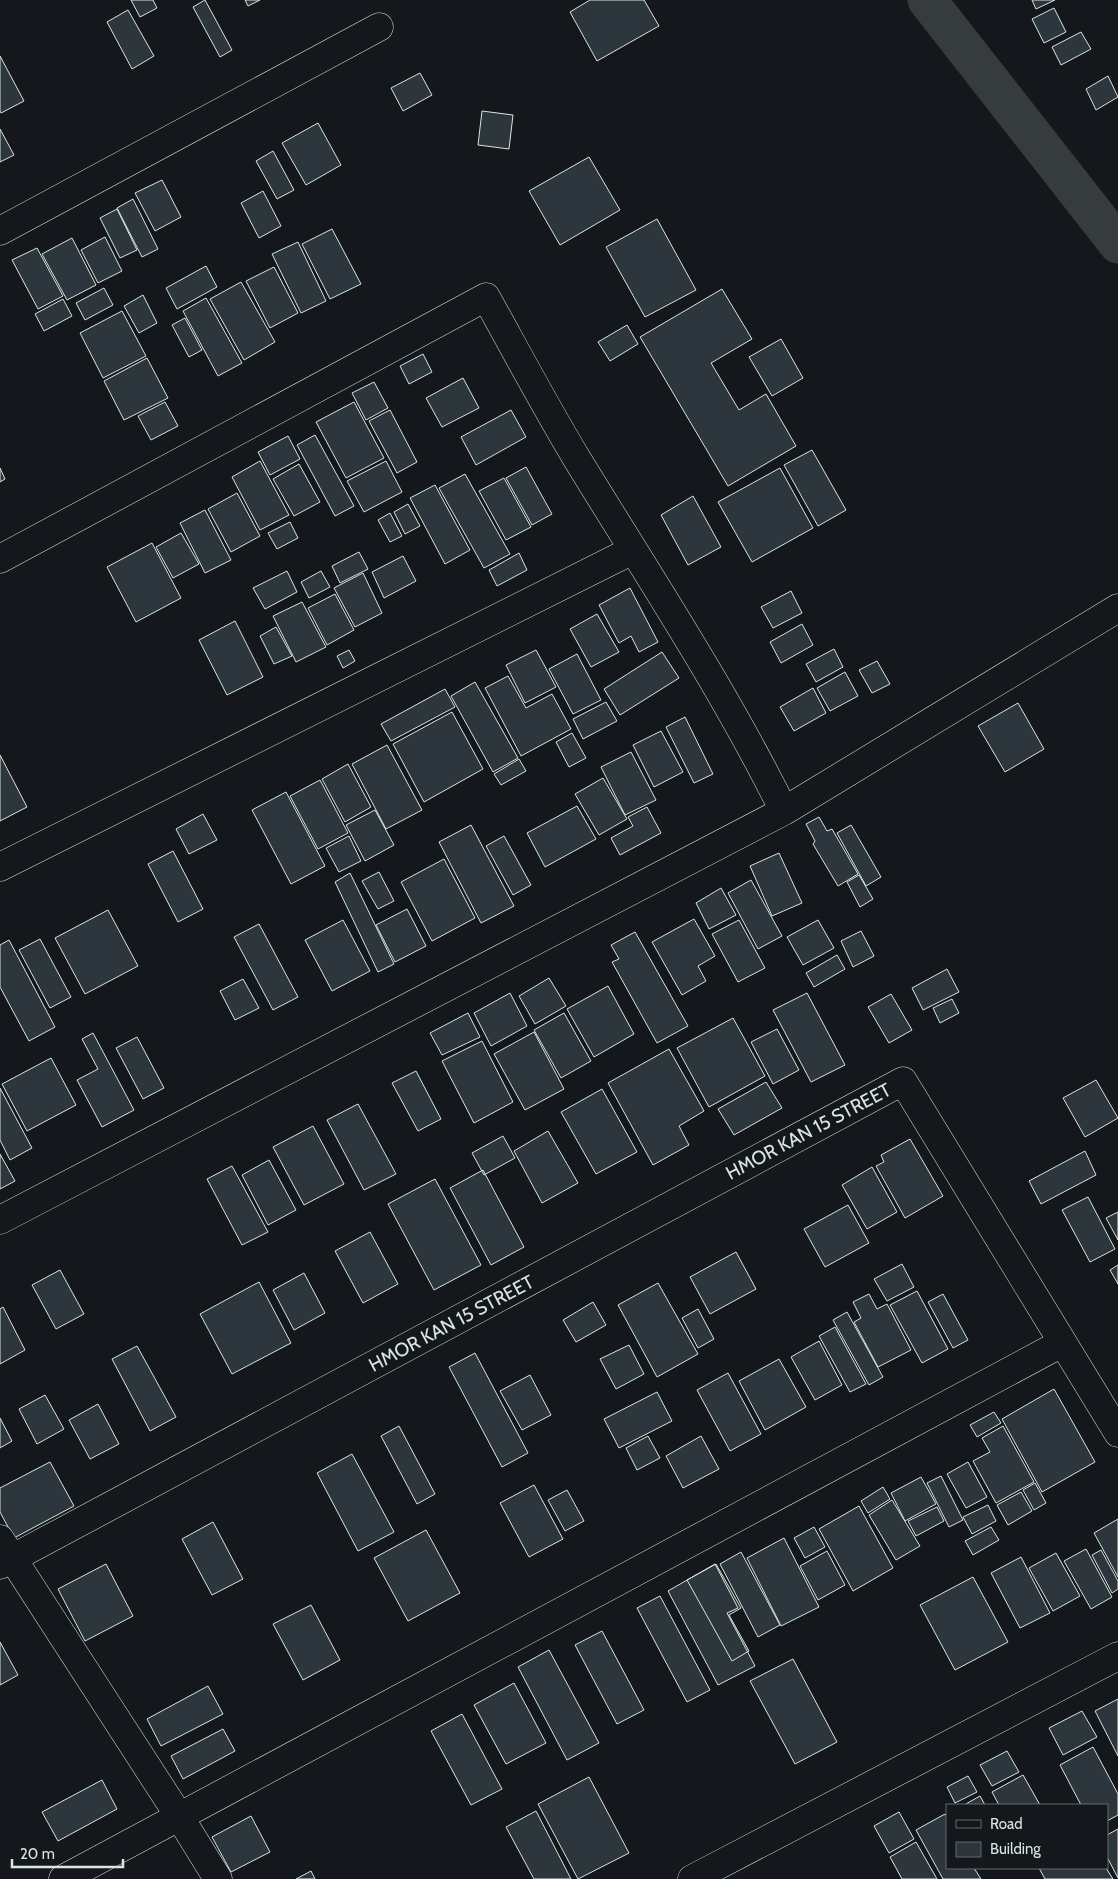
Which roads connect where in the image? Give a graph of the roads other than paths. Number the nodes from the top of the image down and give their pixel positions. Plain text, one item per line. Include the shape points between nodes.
1 (379, 27) dead end
2 (0, 231) edge
3 (633, 550) junction
4 (0, 559) edge
5 (1118, 608) edge
6 (784, 810) junction
7 (0, 867) edge
8 (0, 1220) edge
9 (1062, 1343) junction
10 (1118, 1433) edge
11 (4, 1554) edge
12 (1118, 1656) edge
13 (179, 1816) junction
14 (63, 1879) edge
15 (218, 1879) edge
16 (692, 1879) edge

1 - 2 street
3 - 4 street via 575,456 486,297
3 - 6 street via 753,749
3 - 7 street
5 - 6 street
6 - 8 street
9 - 10 street
9 - 11 street, HMOR KAN 15 STREET via 903,1081
9 - 13 street
11 - 13 street
12 - 16 street
13 - 14 street
13 - 15 street

